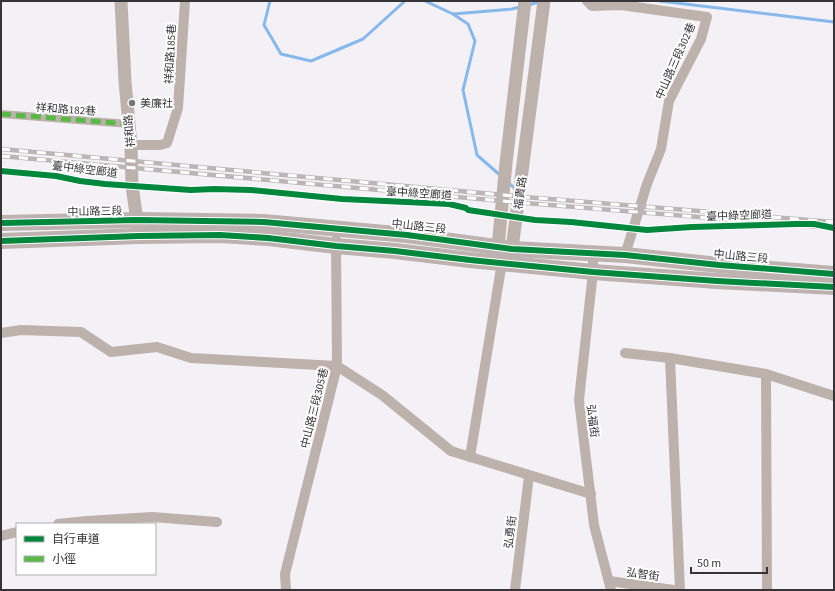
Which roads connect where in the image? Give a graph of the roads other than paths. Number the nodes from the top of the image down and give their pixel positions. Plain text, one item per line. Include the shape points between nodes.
1 (121, 1) edge
2 (185, 1) edge
3 (525, 1) edge
4 (588, 2) edge
5 (543, 6) edge
6 (1, 114) edge
7 (128, 124) junction
8 (131, 145) junction
9 (137, 220) junction
10 (1, 223) edge
11 (338, 228) junction
12 (139, 236) junction
13 (1, 241) edge
14 (336, 246) junction
15 (504, 253) junction
16 (593, 253) junction
17 (625, 255) junction
18 (593, 272) junction
19 (834, 274) edge
20 (834, 287) edge
21 (1, 333) edge
22 (626, 353) dead end
23 (670, 358) junction
24 (337, 366) junction
25 (766, 374) junction
26 (834, 396) edge
27 (470, 457) junction
28 (529, 476) junction
29 (591, 494) junction
30 (217, 522) dead end
31 (68, 523) edge
32 (16, 532) edge
33 (1, 536) edge
34 (610, 585) edge
35 (286, 590) edge
36 (515, 590) edge
37 (674, 590) edge
38 (680, 590) edge
39 (767, 590) edge

1 - 7 street, 祥和路
2 - 8 street, 祥和路185巷 via 178,108 167,143
3 - 15 street, 福貴路 via 503,187
4 - 17 street, 中山路三段302巷 via 592,6 621,5 707,17 701,39 669,101 661,149 647,184
5 - 15 street, 福貴路
6 - 7 street, 祥和路182巷
7 - 8 street, 祥和路
8 - 9 street, 祥和路 via 132,185
9 - 10 main road, 中山路三段
9 - 11 main road, 中山路三段 via 264,222
9 - 12 street, 祥和路
11 - 14 street, 中山路三段305巷
11 - 15 main road, 中山路三段 via 407,235
12 - 13 main road, 中山路三段
12 - 14 main road, 中山路三段 via 220,235
14 - 15 main road, 中山路三段 via 395,250 470,260
14 - 24 street, 中山路三段305巷
15 - 16 main road, 中山路三段
15 - 18 main road, 中山路三段
15 - 27 street
16 - 17 main road, 中山路三段
16 - 18 street, 弘福街
17 - 19 main road, 中山路三段
18 - 20 main road, 中山路三段
18 - 29 street, 弘福街 via 579,400
21 - 24 street via 21,330 81,332 111,352 157,347 191,358
22 - 23 street
23 - 25 street
23 - 38 street
24 - 27 street via 382,395 451,451
24 - 35 street, 中山路三段305巷 via 285,574
25 - 26 street
25 - 39 street
27 - 28 street
28 - 29 street
28 - 36 street, 弘勇街
29 - 34 street, 弘福街 via 594,525
30 - 31 street via 152,517
32 - 33 street
34 - 37 street, 弘智街

